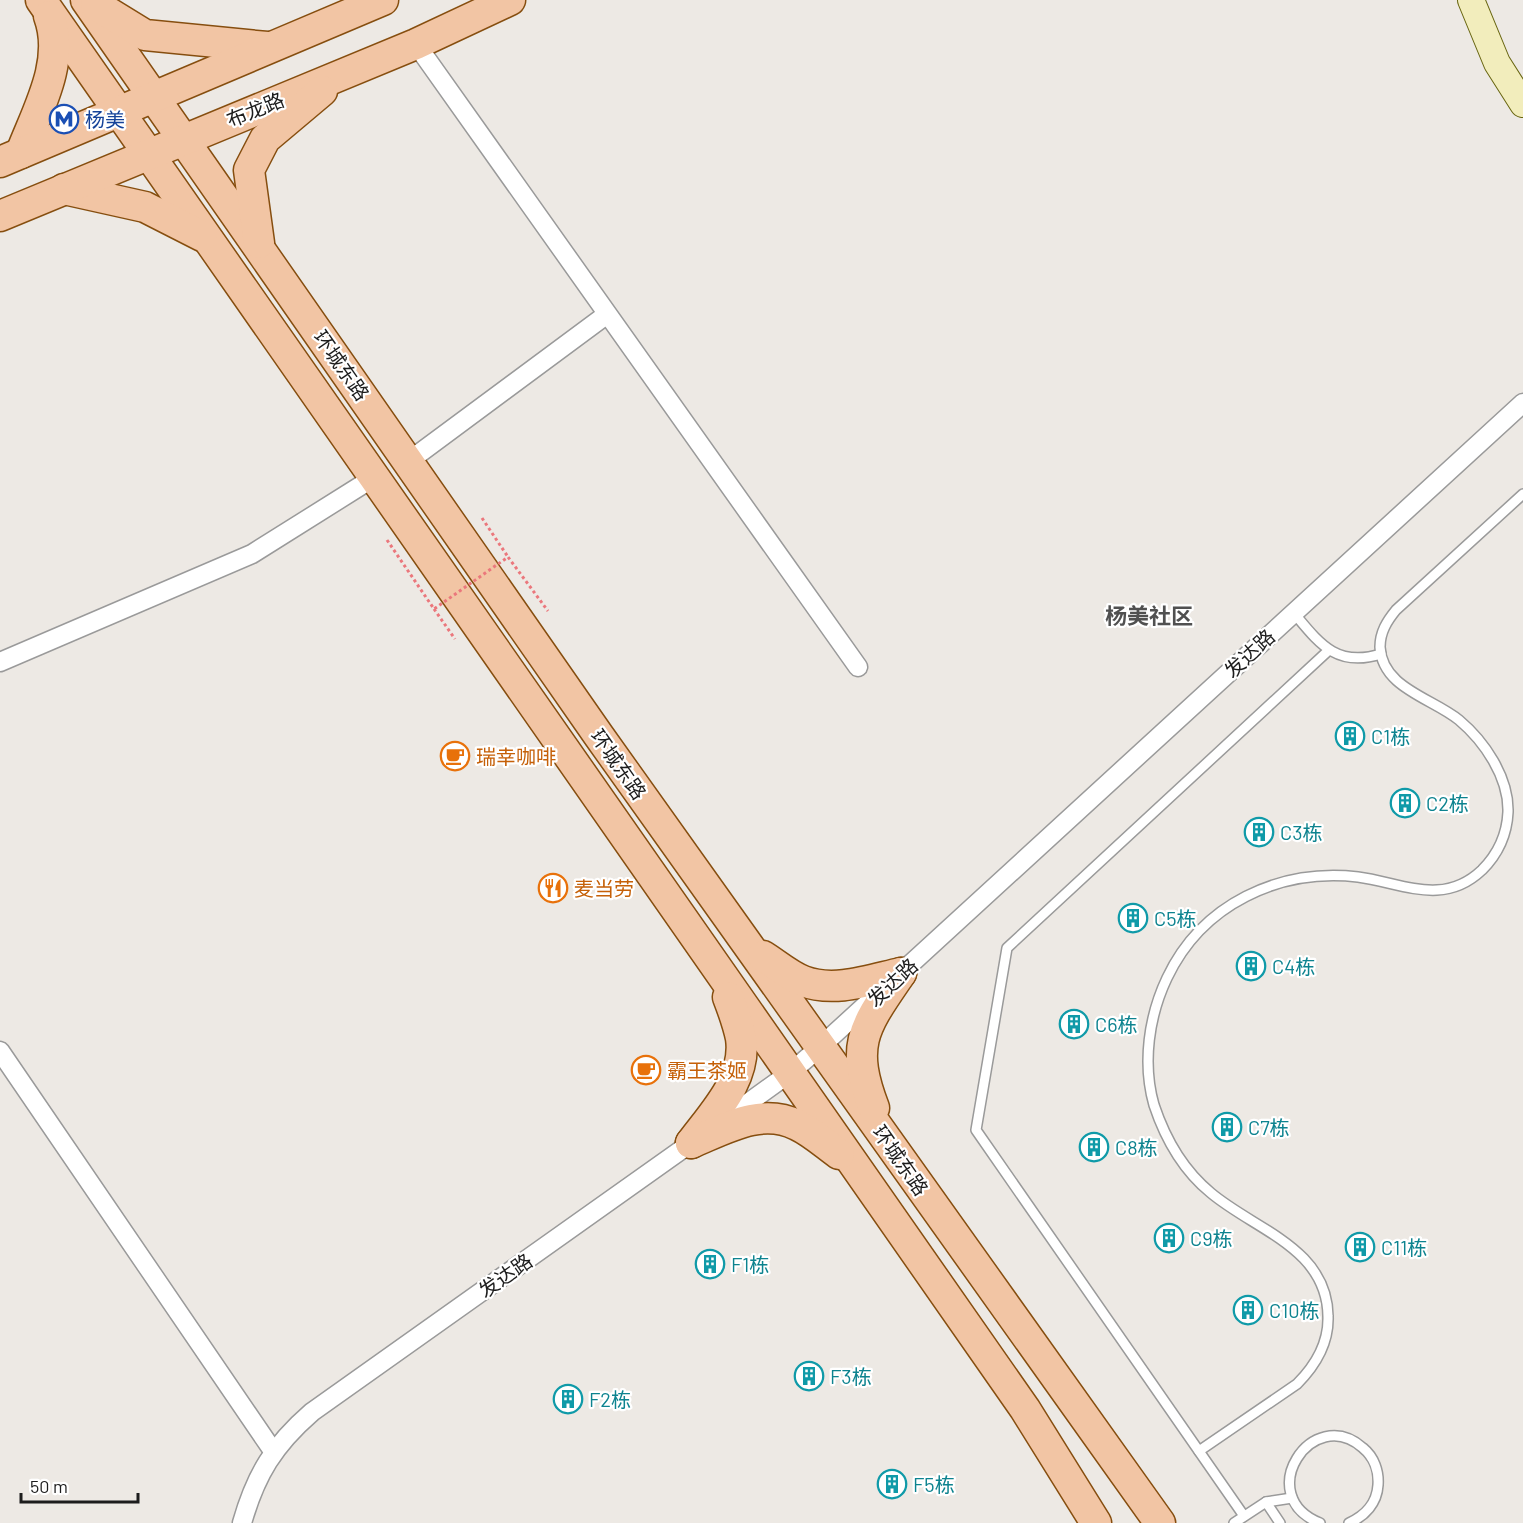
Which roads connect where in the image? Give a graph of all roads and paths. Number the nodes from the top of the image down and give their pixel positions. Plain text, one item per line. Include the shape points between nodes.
1 (87, 0) edge
2 (383, 0) edge
3 (510, 0) edge
4 (1471, 0) edge
5 (43, 4) edge
6 (416, 44) junction
7 (270, 47) junction
8 (344, 73) junction
9 (153, 96) junction
10 (1523, 104) edge
11 (118, 111) junction
12 (183, 139) junction
13 (148, 154) junction
14 (10, 157) edge
15 (64, 189) junction
16 (0, 216) edge
17 (207, 239) junction
18 (260, 249) junction
19 (606, 315) junction
20 (1523, 403) edge
21 (409, 461) junction
22 (373, 478) junction
23 (1523, 494) edge
24 (482, 518) dead end
25 (387, 540) dead end
26 (508, 557) junction
27 (434, 609) junction
28 (548, 611) dead end
29 (1293, 612) junction
30 (455, 639) dead end
31 (1329, 650) junction
32 (1381, 654) junction
33 (0, 662) edge
34 (858, 667) dead end
35 (748, 945) junction
36 (720, 971) junction
37 (901, 973) junction
38 (820, 1047) junction
39 (0, 1051) edge
40 (791, 1072) junction
41 (886, 1140) junction
42 (692, 1143) junction
43 (856, 1166) junction
44 (273, 1451) junction
45 (1199, 1451) junction
46 (1293, 1498) junction
47 (1266, 1502) junction
48 (1244, 1516) junction
49 (242, 1523) edge
50 (1096, 1523) edge
51 (1160, 1523) edge
52 (1234, 1523) edge
53 (1280, 1523) edge
54 (1320, 1523) edge
55 (1349, 1523) edge

1 - 7 main road via 145,34
1 - 9 main road, 环城东路
2 - 7 main road
3 - 6 main road, 布龙路
4 - 10 street via 1497,63
5 - 11 main road, 环城东路
5 - 14 main road via 53,33 52,70
6 - 8 main road, 布龙路
6 - 19 street
7 - 9 main road
8 - 12 main road, 布龙路
8 - 18 main road via 265,139 249,170
9 - 11 main road
9 - 12 main road, 环城东路
11 - 13 main road, 环城东路
11 - 14 main road
12 - 13 main road, 布龙路
12 - 18 main road, 环城东路
13 - 15 main road, 布龙路
13 - 17 main road, 环城东路
15 - 16 main road, 布龙路
15 - 17 main road via 145,207
17 - 22 main road, 环城东路
18 - 21 main road, 环城东路
19 - 21 street
19 - 34 street
20 - 29 street, 发达路
21 - 35 main road, 环城东路
22 - 33 street via 252,554
22 - 36 main road, 环城东路
23 - 32 lane via 1388,619 1380,642
24 - 26 path
25 - 27 path, bridge
26 - 27 path, bridge
26 - 28 path, bridge
27 - 30 path
29 - 31 lane
29 - 37 street, 发达路
31 - 32 lane via 1351,658
31 - 45 lane via 1007,948 976,1130
32 - 45 lane via 1391,675 1458,719 1481,744 1505,789 1507,825 1493,858 1466,882 1431,891 1325,875 1289,880 1254,891 1223,910 1196,934 1174,963 1156,1004 1148,1066 1154,1102 1166,1136 1185,1167 1210,1193 1288,1244 1308,1262 1322,1285 1328,1312 1321,1351 1306,1374
35 - 37 main road via 791,975 816,984 841,985
35 - 38 main road, 环城东路
36 - 40 main road, 环城东路
36 - 42 main road via 739,1029 740,1063 732,1085
37 - 38 street, 发达路
37 - 41 main road via 873,1013 862,1046 864,1081
38 - 40 street, 发达路
38 - 41 main road, 环城东路
39 - 44 street
40 - 42 street, 发达路
40 - 43 main road, 环城东路
41 - 51 main road, 环城东路
42 - 43 main road via 744,1121 767,1117 799,1126
42 - 44 street, 发达路 via 312,1412
43 - 50 main road, 环城东路 via 1025,1409
44 - 49 street, 发达路 via 255,1484
45 - 48 lane
46 - 47 lane
46 - 54 lane via 1300,1510
46 - 55 lane via 1290,1471 1305,1447 1330,1436 1358,1443 1376,1464 1378,1491 1363,1515
47 - 48 lane
47 - 53 lane
48 - 52 lane

